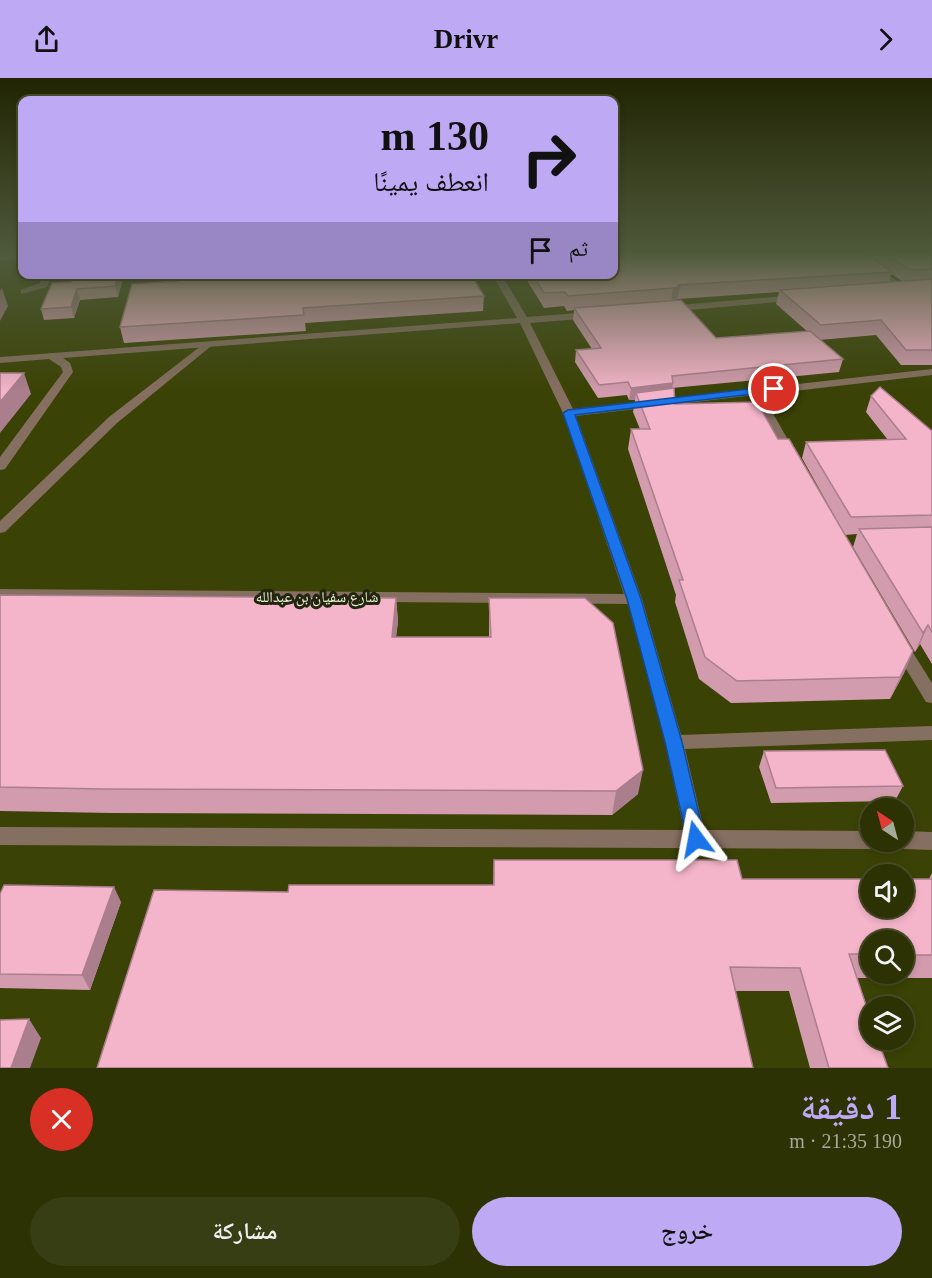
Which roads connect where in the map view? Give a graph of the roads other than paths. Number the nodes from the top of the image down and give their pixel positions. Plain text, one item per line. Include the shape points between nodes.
1 (511, 299) edge
2 (782, 299) edge
3 (654, 310) edge
4 (607, 314) edge
5 (524, 321) junction
6 (206, 345) junction
7 (51, 356) junction
8 (0, 360) edge
9 (927, 372) edge
10 (932, 383) edge
11 (774, 389) junction
12 (568, 413) junction
13 (0, 466) edge
14 (801, 473) edge
15 (0, 529) edge
16 (0, 594) edge
17 (634, 599) junction
18 (891, 629) edge
19 (932, 697) edge
20 (932, 734) edge
21 (674, 742) junction
22 (0, 836) edge
23 (696, 839) junction
24 (860, 840) edge
25 (914, 840) edge
26 (932, 840) edge

1 - 5 street
2 - 3 street
4 - 5 street
5 - 6 street
5 - 12 street
6 - 7 street
6 - 15 street via 113,420
7 - 8 street
7 - 13 street via 66,365 68,372
9 - 10 street
9 - 11 street
11 - 12 street
11 - 14 street via 764,400 764,408
12 - 17 street
16 - 17 street, شارع سفيان بن عبدالله
17 - 21 street
18 - 19 street
20 - 21 street
21 - 23 street
22 - 23 street
23 - 24 street
25 - 26 street

